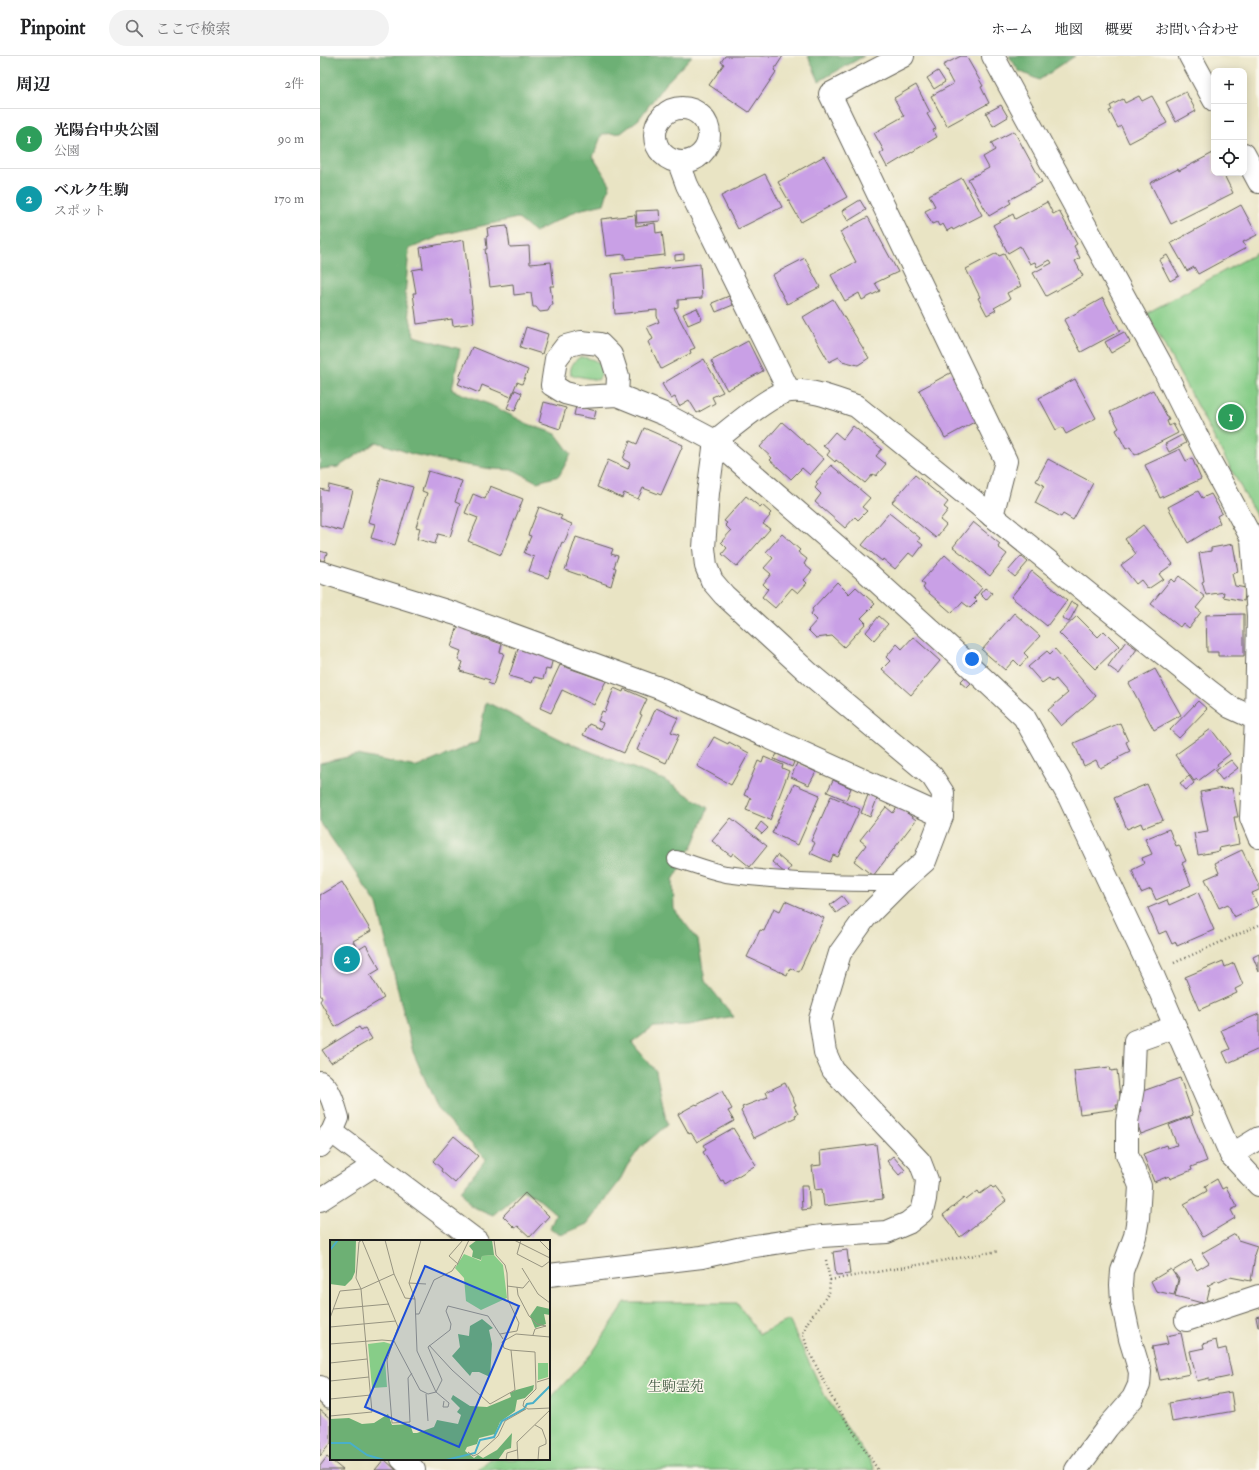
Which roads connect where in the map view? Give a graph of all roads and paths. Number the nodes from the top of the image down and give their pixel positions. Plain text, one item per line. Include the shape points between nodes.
1 (903, 56) edge
2 (993, 56) edge
3 (1190, 56) edge
4 (1211, 94) edge
5 (1247, 159) edge
6 (679, 163) dead end
7 (1259, 181) edge
8 (789, 391) junction
9 (617, 395) dead end
10 (715, 441) junction
11 (992, 516) junction
12 (320, 572) edge
13 (1258, 719) edge
14 (942, 816) junction
15 (1259, 837) edge
16 (676, 859) dead end
17 (900, 883) junction
18 (1259, 924) edge
19 (1152, 973) junction
20 (1176, 1027) junction
21 (320, 1082) edge
22 (1259, 1138) edge
23 (326, 1139) edge
24 (1231, 1155) junction
25 (376, 1164) junction
26 (1259, 1185) edge
27 (320, 1200) edge
28 (822, 1236) junction
29 (476, 1240) edge
30 (1000, 1251) dead end
31 (550, 1275) edge
32 (830, 1280) junction
33 (1259, 1296) edge
34 (1186, 1320) dead end
35 (320, 1387) edge
36 (330, 1397) edge
37 (403, 1460) edge
38 (414, 1470) edge
39 (878, 1470) edge
40 (1076, 1470) edge

1 - 11 street via 830,94 1006,461
2 - 13 street via 1162,366 1252,539 1258,616
3 - 4 street
5 - 7 street
6 - 8 street via 687,185
8 - 10 street via 746,416
8 - 11 street via 817,393 856,406
9 - 10 street via 664,414
10 - 14 street via 704,548 706,566 712,581 811,675 932,776 943,793
10 - 19 street via 860,566 1024,717 1070,797
11 - 13 street via 1230,707
12 - 14 street via 456,614 662,689
13 - 15 street via 1251,818
14 - 17 street via 925,861
16 - 17 lane via 732,874 812,881
17 - 28 street via 865,918 840,953 820,1019 825,1052 833,1070 920,1162 927,1180 925,1199 922,1212 887,1232
18 - 19 path
19 - 20 street
20 - 24 street
20 - 40 street via 1134,1041 1127,1154 1140,1186 1140,1194 1137,1224 1122,1271 1121,1285 1130,1338 1140,1372 1139,1385 1133,1398
21 - 23 street via 325,1086 338,1118
22 - 24 street
23 - 25 street
24 - 26 street
25 - 27 street
25 - 29 street
28 - 31 street via 702,1257
28 - 32 path
30 - 32 path
32 - 39 path via 829,1294 807,1323 803,1333 832,1400
33 - 34 street
35 - 36 street
37 - 38 street

